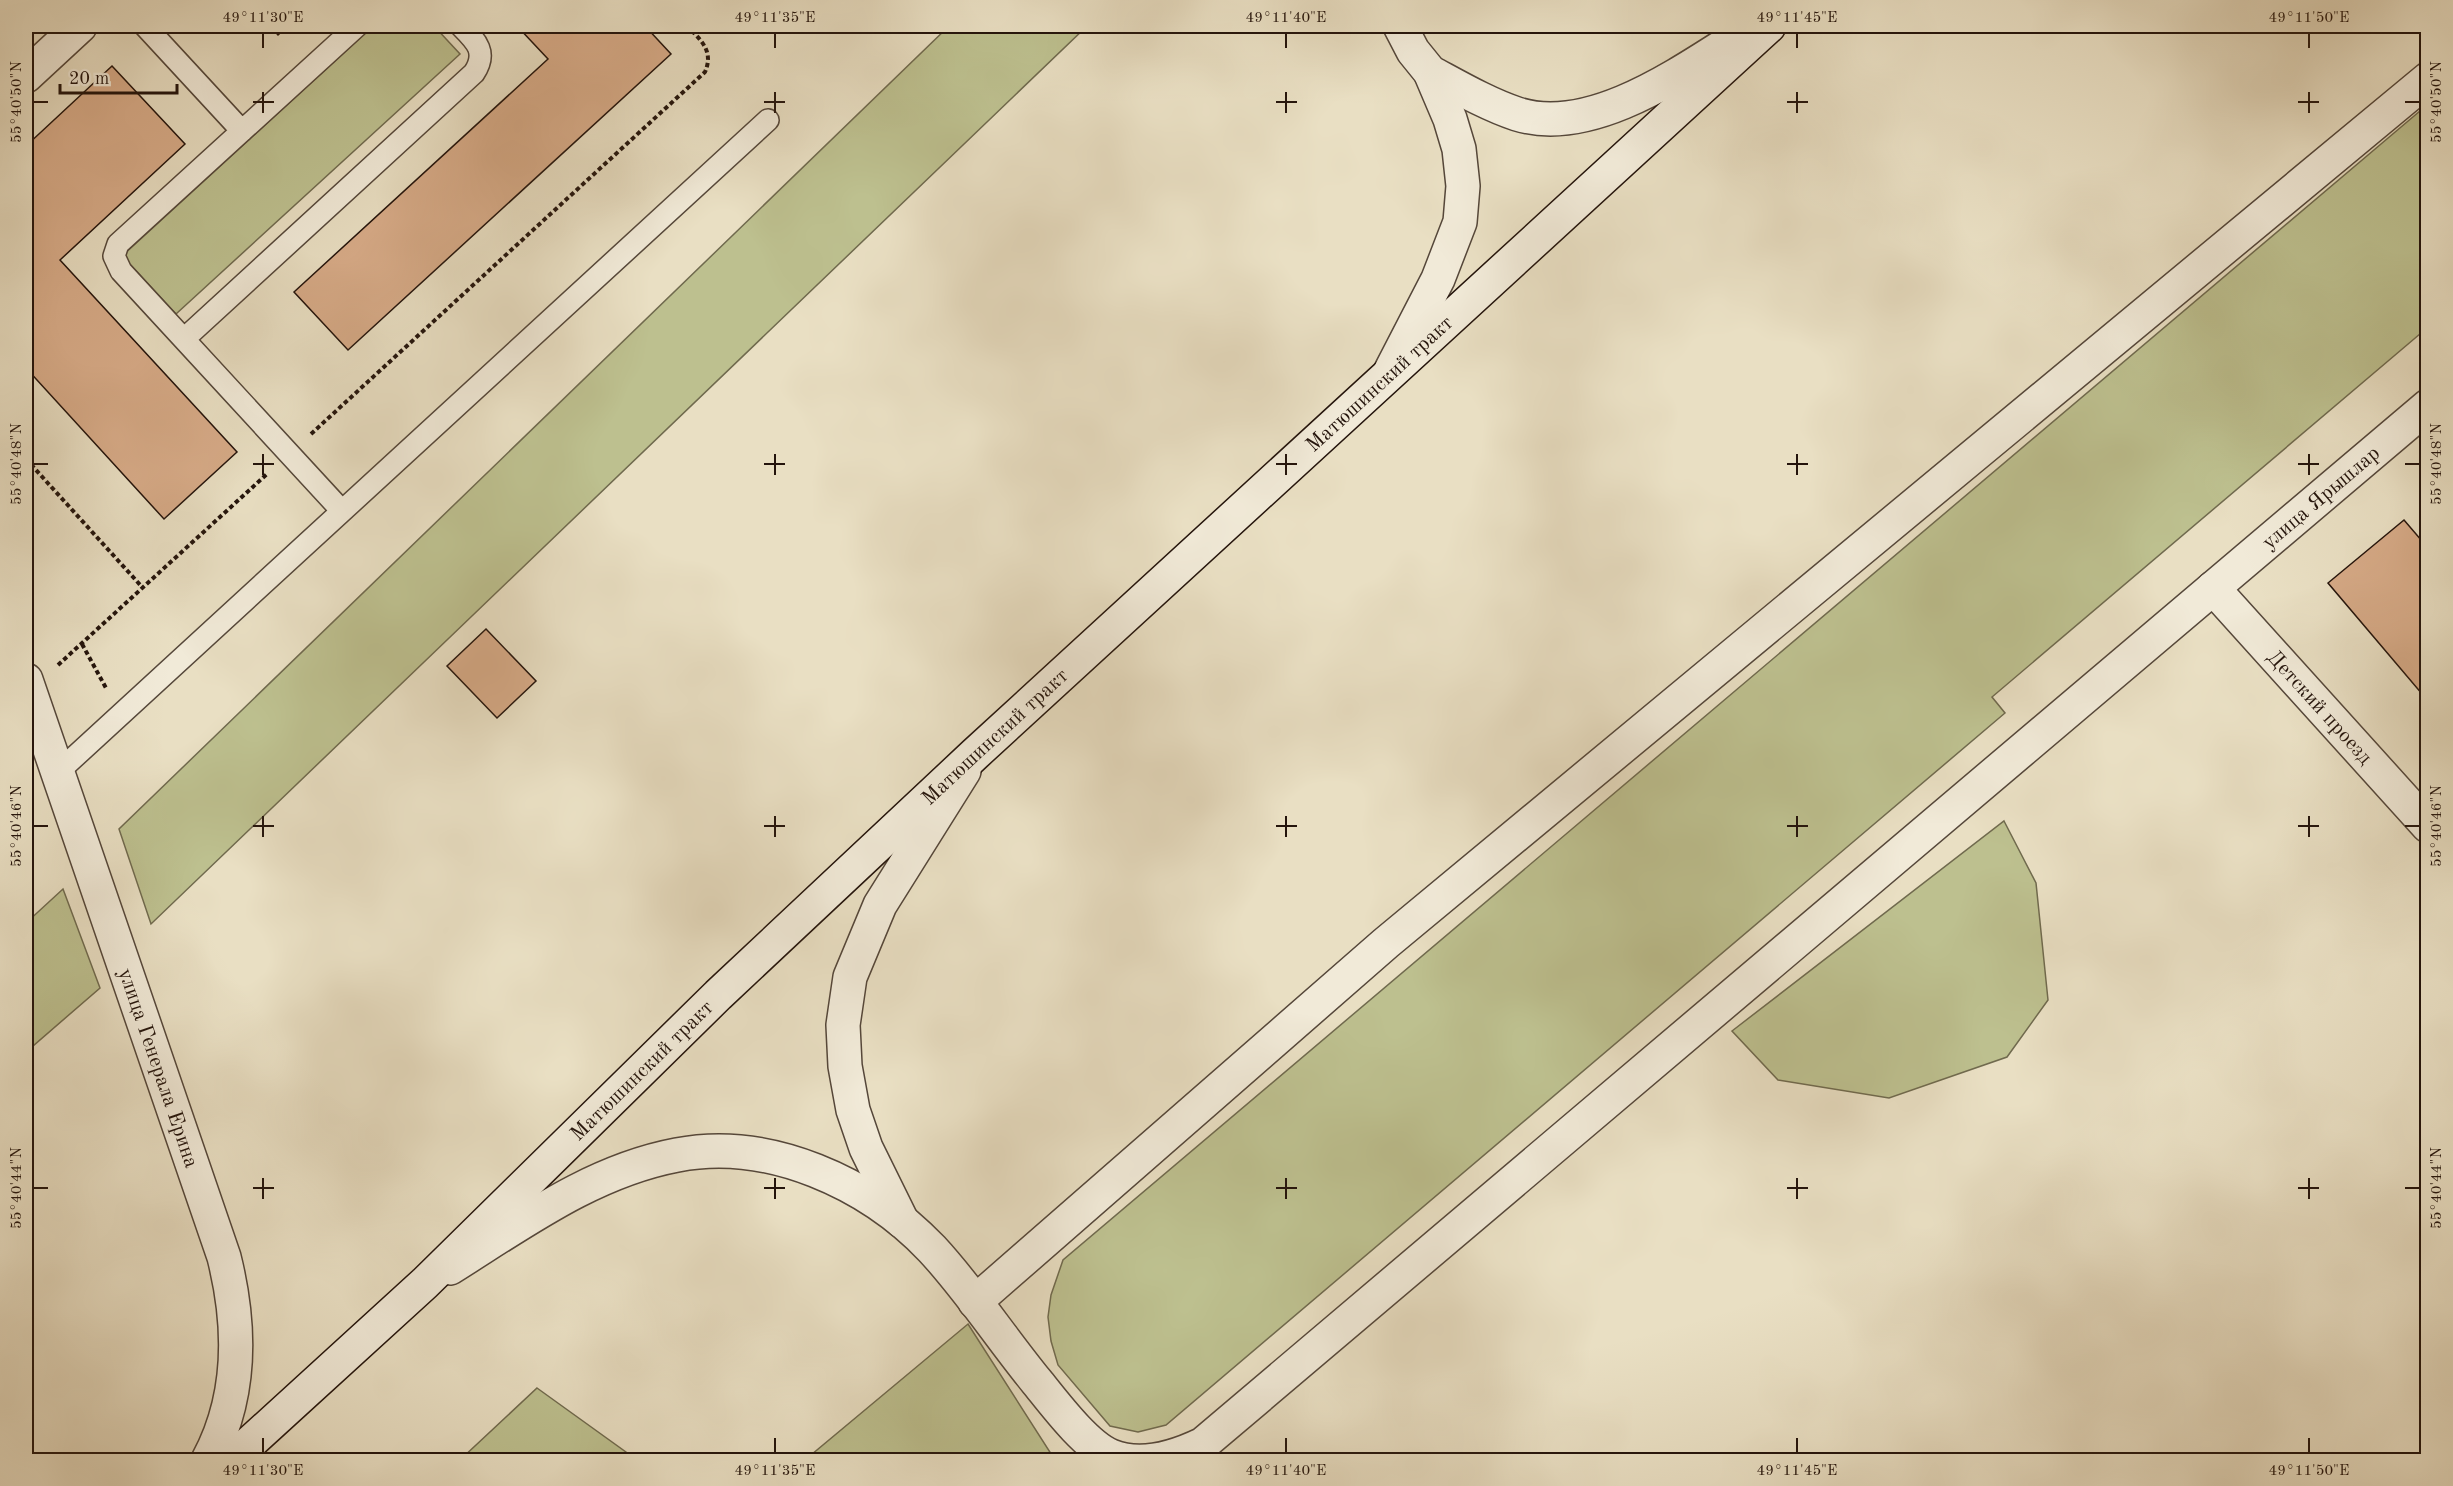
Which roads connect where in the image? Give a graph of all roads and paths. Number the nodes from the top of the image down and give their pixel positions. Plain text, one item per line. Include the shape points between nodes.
1 (80, 26) edge
2 (145, 26) edge
3 (357, 26) edge
4 (461, 26) edge
5 (687, 26) edge
6 (1400, 26) edge
7 (1755, 26) edge
8 (1769, 26) edge
9 (1430, 72) junction
10 (26, 76) edge
11 (2427, 80) edge
12 (768, 120) dead end
13 (242, 131) junction
14 (184, 339) junction
15 (1390, 370) junction
16 (2427, 406) edge
17 (289, 454) junction
18 (26, 459) edge
19 (342, 511) junction
20 (143, 588) junction
21 (2213, 588) junction
22 (82, 644) junction
23 (28, 686) edge
24 (121, 714) junction
25 (975, 754) junction
26 (57, 773) junction
27 (2425, 819) edge
28 (903, 1222) junction
29 (425, 1284) junction
30 (975, 1302) junction
31 (1112, 1458) edge
32 (208, 1461) edge
33 (231, 1461) edge

1 - 10 street
2 - 13 lane
3 - 13 lane
4 - 14 lane via 480,45 481,60 474,73
5 - 17 path via 708,51 705,72
6 - 9 street
7 - 9 street via 1641,96 1595,112 1555,118 1519,114
8 - 15 street, Матюшинский тракт
9 - 15 street via 1459,149 1463,186 1460,222 1438,279
11 - 30 street via 1404,928
12 - 19 lane
13 - 14 lane via 115,250 115,262 121,271
14 - 17 lane
15 - 25 street, Матюшинский тракт
16 - 21 street, улица Ярышлар
17 - 19 lane
17 - 20 path
18 - 20 path
19 - 24 lane
20 - 22 path
21 - 27 street, Детский проезд
21 - 31 street, улица Ярышлар via 1203,1444 1169,1458
22 - 23 path
22 - 24 path
23 - 26 street, улица Генерала Ерина
24 - 26 lane
25 - 28 street via 880,905 850,977 843,1025 853,1110 866,1148
25 - 29 street, Матюшинский тракт via 718,995
26 - 32 street, улица Генерала Ерина via 224,1257 233,1293 235,1376 228,1411
28 - 29 street via 833,1177 775,1156 723,1150 678,1154 627,1167 566,1195
28 - 30 street
29 - 33 street, Матюшинский тракт
30 - 31 street via 1045,1391 1092,1443

